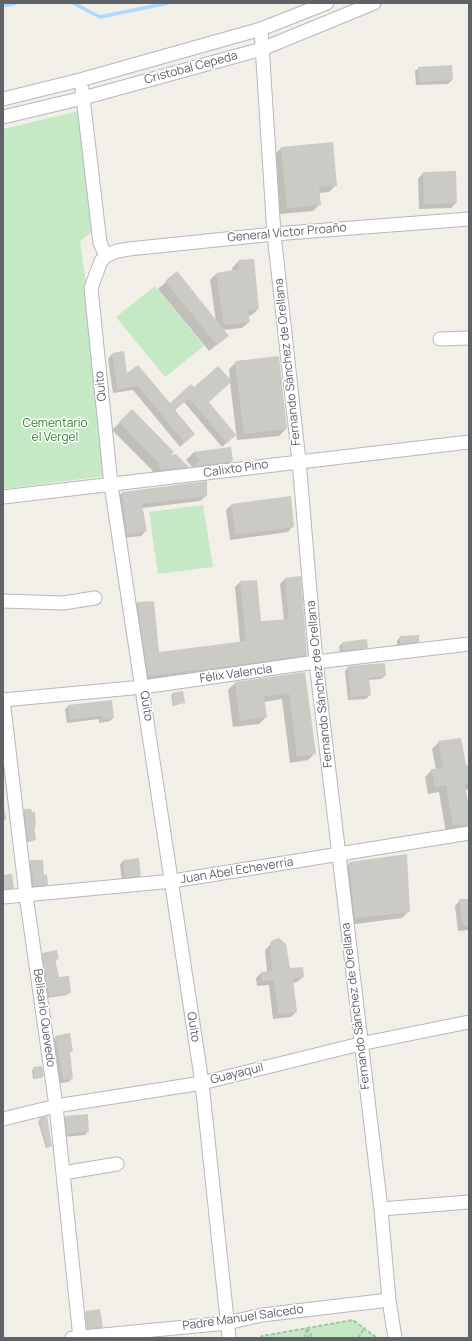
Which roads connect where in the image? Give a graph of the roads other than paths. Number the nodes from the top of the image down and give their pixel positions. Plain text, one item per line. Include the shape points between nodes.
1 (327, 3) edge
2 (374, 3) edge
3 (260, 29) junction
4 (262, 49) junction
5 (80, 80) junction
6 (83, 98) junction
7 (3, 99) edge
8 (3, 117) edge
9 (469, 219) edge
10 (274, 234) junction
11 (106, 256) junction
12 (469, 338) edge
13 (440, 339) dead end
14 (469, 442) edge
15 (299, 461) junction
16 (111, 485) junction
17 (3, 497) edge
18 (95, 598) dead end
19 (3, 601) edge
20 (469, 644) edge
21 (316, 662) junction
22 (143, 687) junction
23 (3, 700) edge
24 (469, 833) edge
25 (339, 855) junction
26 (173, 881) junction
27 (26, 895) junction
28 (3, 897) edge
29 (469, 1022) edge
30 (360, 1044) junction
31 (202, 1083) junction
32 (56, 1106) junction
33 (3, 1119) edge
34 (117, 1164) dead end
35 (63, 1173) junction
36 (469, 1202) edge
37 (381, 1209) junction
38 (389, 1300) junction
39 (227, 1322) junction
40 (77, 1338) edge
41 (229, 1338) edge
42 (395, 1338) edge

1 - 3 street, Cristobal Cepeda
2 - 4 street, Cristobal Cepeda
3 - 4 street, Fernando Sánchez de Orellana
3 - 5 street, Cristobal Cepeda
4 - 6 street, Cristobal Cepeda
4 - 10 street, Fernando Sánchez de Orellana
5 - 6 street
5 - 7 street, Cristobal Cepeda
6 - 8 street, Cristobal Cepeda
6 - 11 street via 100,243
9 - 10 street, General Victor Proaño
10 - 11 street, General Victor Proaño via 144,246 117,251
10 - 15 street, Fernando Sánchez de Orellana
11 - 16 street, Quito via 97,268 91,288
12 - 13 street
14 - 15 street, Calixto Pino
15 - 16 street, Calixto Pino
15 - 21 street, Fernando Sánchez de Orellana
16 - 17 street, Calixto Pino
16 - 22 street, Quito via 137,662
18 - 19 street via 63,603
20 - 21 street, Félix Valencia
21 - 22 street, Félix Valencia
21 - 25 street, Fernando Sánchez de Orellana
22 - 23 street, Félix Valencia
22 - 26 street, Quito
23 - 27 street, Belisario Quevedo
24 - 25 street, Juan Abel Echeverría
25 - 26 street, Juan Abel Echeverría
25 - 30 street, Fernando Sánchez de Orellana
26 - 27 street, Juan Abel Echeverría
26 - 31 street, Quito
27 - 28 street, Juan Abel Echeverría
27 - 32 street, Belisario Quevedo
29 - 30 street, Guayaquil
30 - 31 street, Guayaquil
30 - 37 street, Fernando Sánchez de Orellana
31 - 32 street, Guayaquil
31 - 39 street, Quito
32 - 33 street, Guayaquil
32 - 35 street, Belisario Quevedo
34 - 35 street
35 - 40 street, Belisario Quevedo
36 - 37 street
37 - 38 street, Fernando Sánchez de Orellana
38 - 39 street, Padre Manuel Salcedo via 262,1315
38 - 42 street, Fernando Sánchez de Orellana
39 - 40 street, Padre Manuel Salcedo
39 - 41 street, Quito

